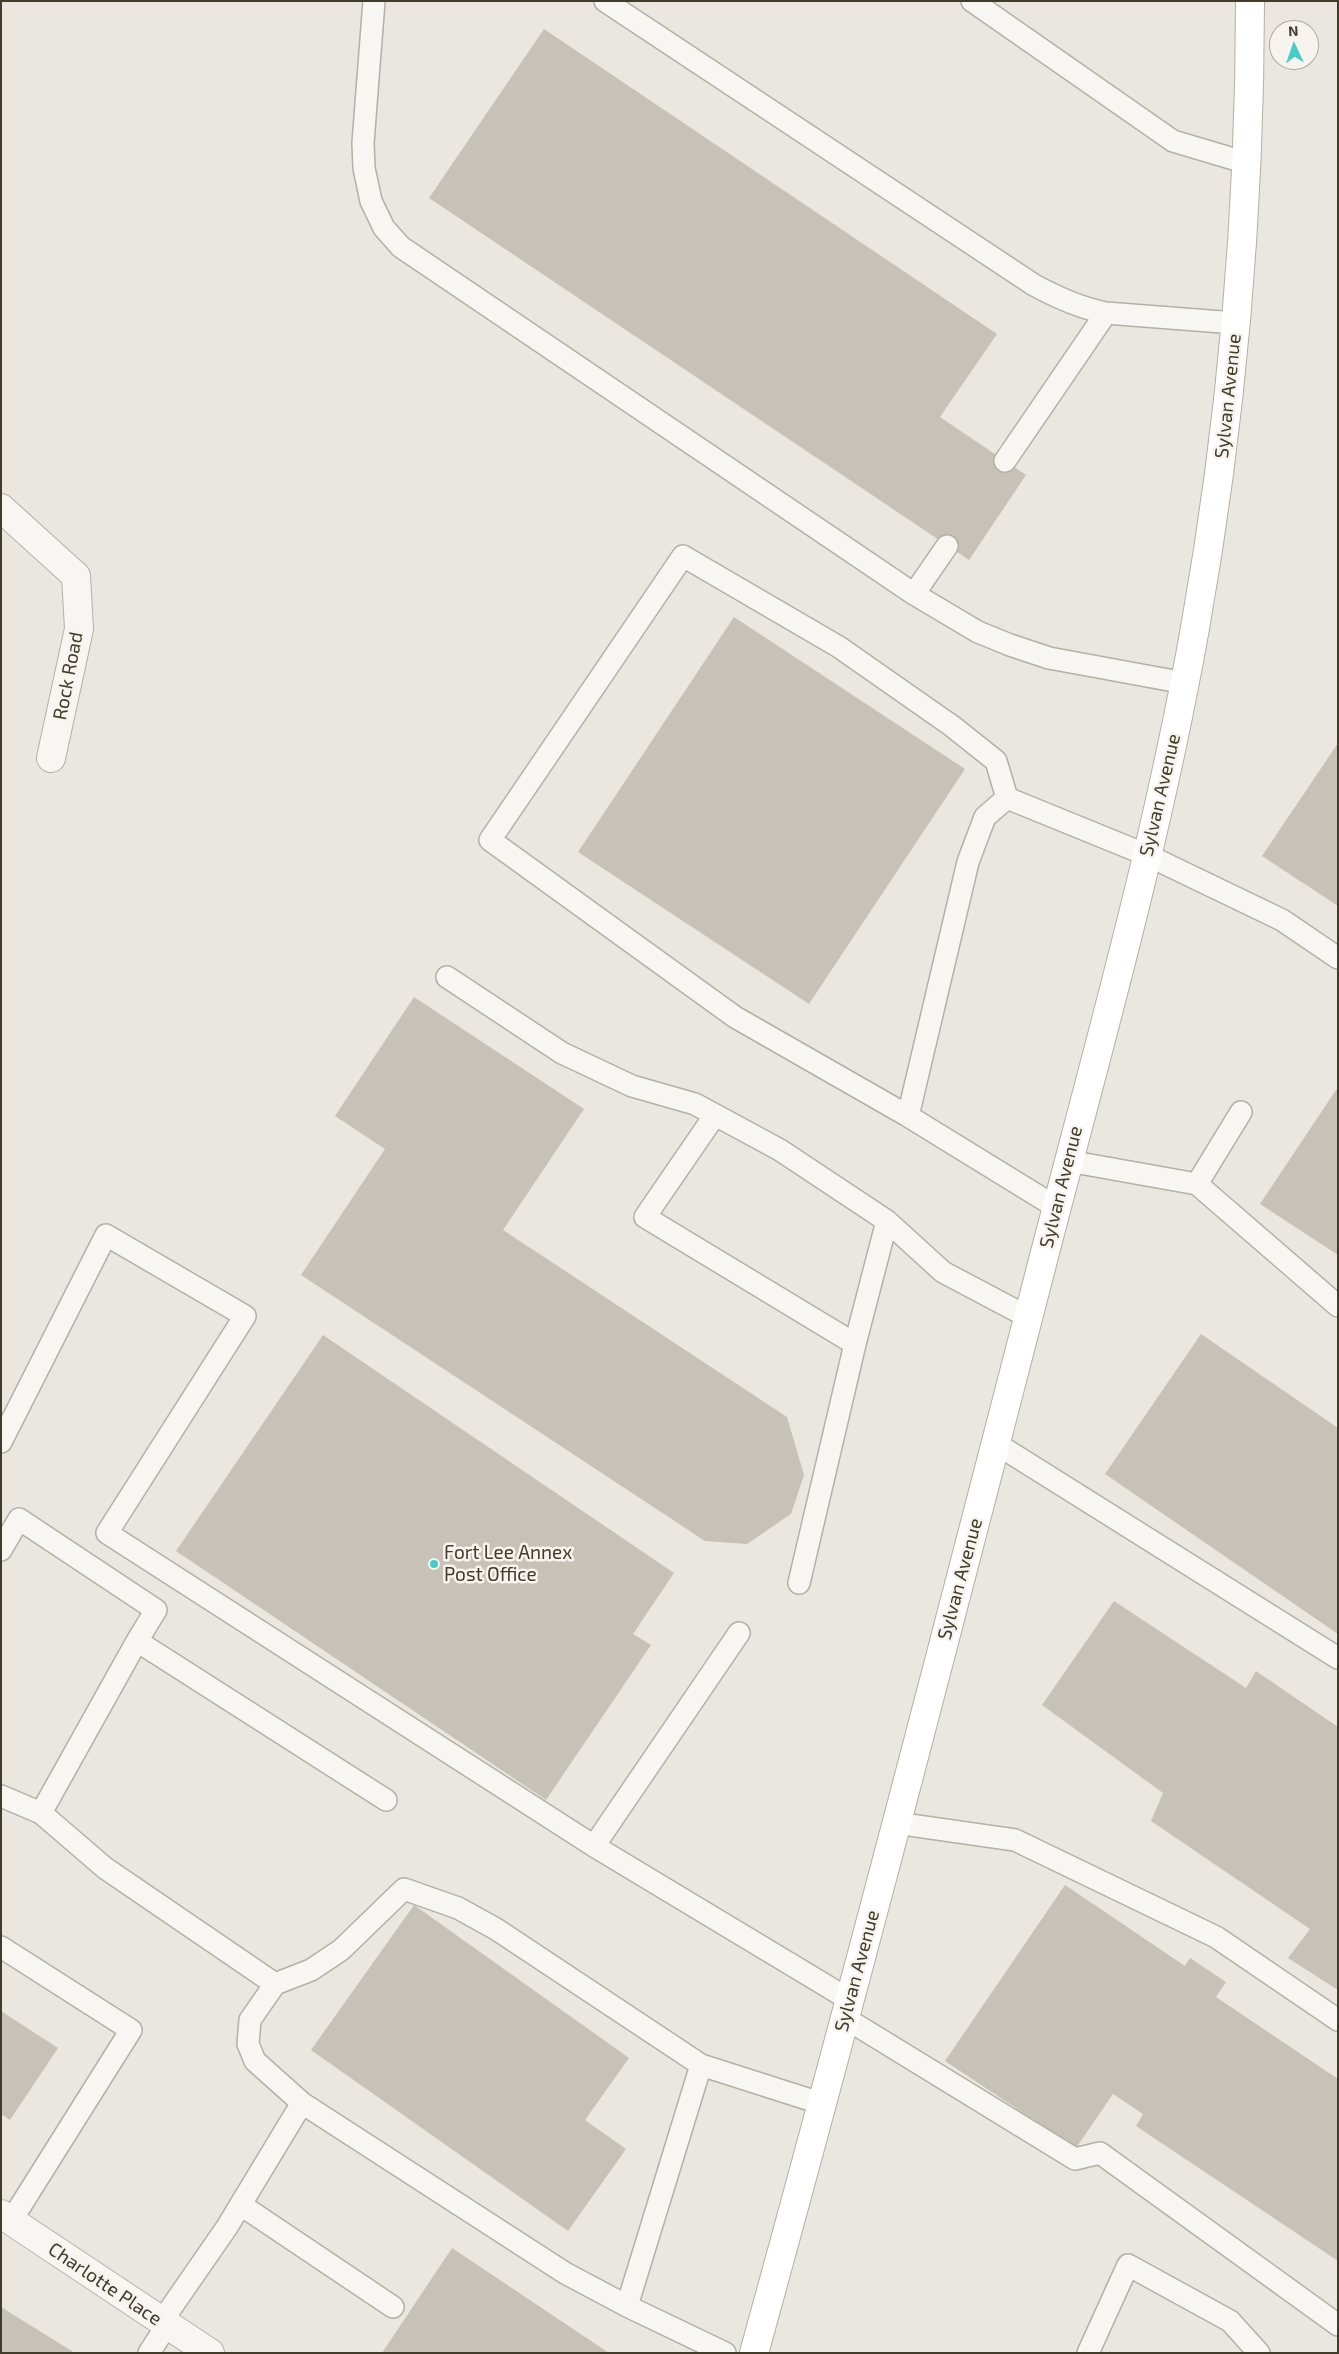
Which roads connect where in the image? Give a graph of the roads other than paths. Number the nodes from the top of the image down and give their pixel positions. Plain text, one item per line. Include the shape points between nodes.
1 (374, 1) edge
2 (605, 1) edge
3 (972, 1) edge
4 (1250, 1) edge
5 (1247, 163) junction
6 (1106, 313) junction
7 (1235, 323) junction
8 (1005, 461) dead end
9 (1, 508) edge
10 (947, 546) dead end
11 (914, 594) junction
12 (1185, 683) junction
13 (51, 758) dead end
14 (1006, 798) junction
15 (1147, 855) junction
16 (1338, 958) edge
17 (447, 978) dead end
18 (1241, 1112) dead end
19 (715, 1115) junction
20 (908, 1116) junction
21 (1068, 1161) junction
22 (1197, 1184) junction
23 (1056, 1207) junction
24 (887, 1221) junction
25 (1338, 1306) edge
26 (1028, 1317) junction
27 (855, 1344) junction
28 (1, 1442) edge
29 (995, 1443) junction
30 (1, 1550) edge
31 (799, 1583) dead end
32 (739, 1633) dead end
33 (137, 1641) junction
34 (1338, 1658) edge
35 (1, 1796) edge
36 (386, 1800) dead end
37 (41, 1813) junction
38 (896, 1823) junction
39 (594, 1846) junction
40 (1, 1947) edge
41 (275, 1984) junction
42 (847, 2009) junction
43 (1338, 2020) edge
44 (701, 2065) junction
45 (302, 2103) junction
46 (823, 2104) junction
47 (241, 2206) junction
48 (6, 2218) edge
49 (627, 2306) junction
50 (393, 2307) dead end
51 (165, 2323) junction
52 (1338, 2325) edge
53 (149, 2353) edge
54 (210, 2353) edge
55 (726, 2353) edge
56 (754, 2353) edge
57 (1088, 2353) edge
58 (1259, 2353) edge

1 - 11 lane via 364,168 371,202 384,228 401,247
2 - 6 lane via 1034,285 1065,302
3 - 5 lane via 1173,141
4 - 5 main road, Sylvan Avenue
5 - 7 main road, Sylvan Avenue
6 - 7 lane
6 - 8 lane
7 - 12 main road, Sylvan Avenue via 1219,479
9 - 13 street, Rock Road via 76,576 79,630
10 - 11 lane
11 - 12 lane via 978,632 1049,658
12 - 15 main road, Sylvan Avenue
14 - 15 lane
14 - 20 lane via 985,817 968,862
14 - 20 lane via 996,761 952,726 839,647 683,556 490,840 735,1017
15 - 16 lane via 1282,920
15 - 21 main road, Sylvan Avenue
17 - 19 lane via 562,1053 632,1086 695,1104
18 - 22 lane
19 - 24 lane via 780,1150
19 - 27 lane via 644,1217
20 - 23 lane
21 - 22 lane
21 - 23 main road, Sylvan Avenue
22 - 25 lane
23 - 26 main road, Sylvan Avenue
24 - 26 lane via 943,1272
24 - 27 lane
26 - 29 main road, Sylvan Avenue
27 - 31 lane
28 - 39 lane via 106,1235 245,1316 107,1533
29 - 34 lane
29 - 38 main road, Sylvan Avenue
30 - 33 lane via 20,1519 156,1610
32 - 39 lane
33 - 36 lane
33 - 37 lane
35 - 37 lane
37 - 41 lane via 105,1868
38 - 42 main road, Sylvan Avenue
38 - 43 lane via 1015,1840 1216,1937
39 - 42 lane
40 - 48 lane via 131,2030
41 - 44 lane via 311,1970 340,1950 404,1889 458,1908 496,1929
41 - 45 lane via 250,2020 248,2044 255,2061
42 - 46 main road, Sylvan Avenue
42 - 52 lane via 1075,2159 1100,2153
44 - 46 lane
44 - 49 lane
45 - 47 lane
45 - 49 lane via 564,2273
46 - 56 main road, Sylvan Avenue
47 - 50 lane
47 - 51 lane
48 - 51 street, Charlotte Place
49 - 55 lane
51 - 53 lane
51 - 54 street, Charlotte Place
57 - 58 lane via 1128,2265 1230,2321

